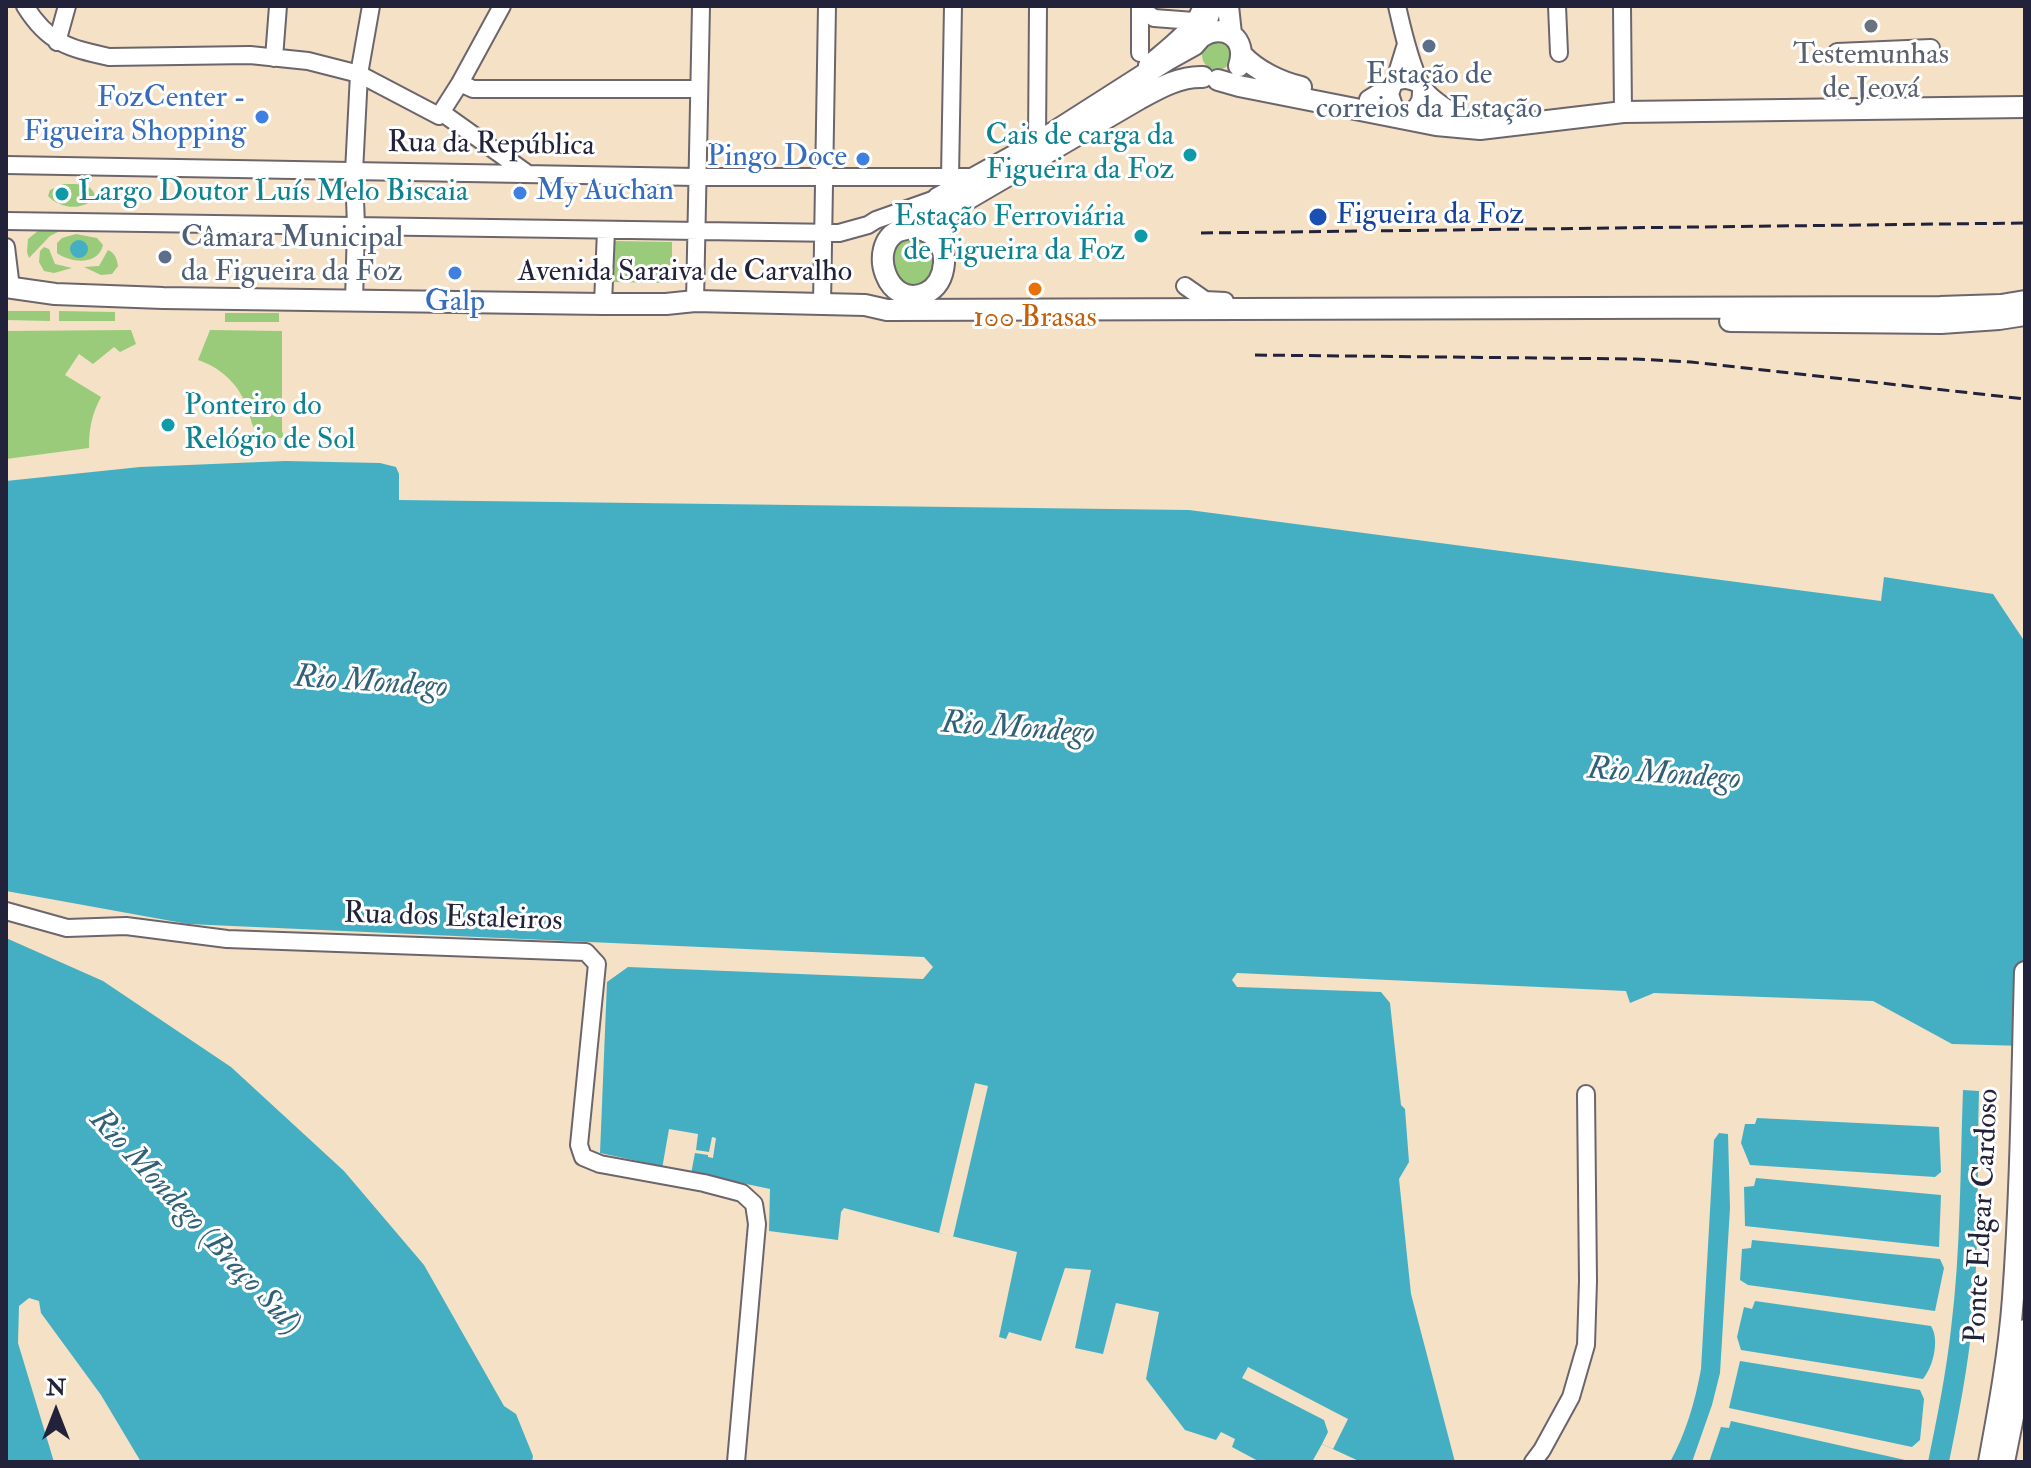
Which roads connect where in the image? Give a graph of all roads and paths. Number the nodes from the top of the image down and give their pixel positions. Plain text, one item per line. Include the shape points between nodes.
1 (25, 6) edge
2 (67, 6) edge
3 (278, 6) edge
4 (371, 6) edge
5 (502, 6) edge
6 (701, 6) edge
7 (827, 6) edge
8 (953, 6) edge
9 (1038, 6) edge
10 (1212, 6) edge
11 (1228, 6) edge
12 (1397, 6) edge
13 (1557, 6) edge
14 (1622, 6) edge
15 (1140, 7) edge
16 (1197, 27) edge
17 (1231, 34) junction
18 (57, 42) junction
19 (1406, 44) junction
20 (1931, 48) dead end
21 (1837, 52) dead end
22 (1140, 53) dead end
23 (1559, 53) dead end
24 (1242, 55) junction
25 (274, 58) junction
26 (359, 74) junction
27 (1210, 78) junction
28 (460, 83) junction
29 (1394, 83) junction
30 (1421, 85) junction
31 (699, 89) junction
32 (1368, 99) junction
33 (2025, 107) edge
34 (1401, 111) junction
35 (1623, 112) junction
36 (440, 114) junction
37 (1480, 129) junction
38 (1037, 143) junction
39 (6, 165) edge
40 (354, 172) junction
41 (528, 174) junction
42 (696, 177) junction
43 (950, 177) junction
44 (976, 177) junction
45 (825, 178) junction
46 (938, 198) junction
47 (6, 221) edge
48 (868, 225) junction
49 (356, 226) junction
50 (606, 230) junction
51 (696, 231) junction
52 (832, 233) junction
53 (898, 234) junction
54 (938, 239) junction
55 (6, 247) edge
56 (941, 277) junction
57 (887, 281) junction
58 (1185, 286) dead end
59 (8, 288) edge
60 (916, 295) junction
61 (354, 301) junction
62 (695, 301) junction
63 (2025, 301) edge
64 (603, 304) junction
65 (822, 304) junction
66 (865, 305) junction
67 (965, 309) junction
68 (1358, 309) junction
69 (1940, 315) junction
70 (2025, 315) edge
71 (6, 911) edge
72 (2025, 972) edge
73 (1586, 1094) dead end
74 (2025, 1330) edge
75 (736, 1462) edge
76 (1533, 1462) edge
77 (1989, 1462) edge
78 (2004, 1462) edge

1 - 18 street
2 - 18 street
3 - 25 street
4 - 26 street
5 - 28 street
6 - 31 street
7 - 45 street
8 - 43 street
9 - 38 street
10 - 16 main road
11 - 17 main road
12 - 19 street
13 - 23 street
14 - 35 street
15 - 16 street via 1154,18
15 - 22 street
16 - 17 main road
16 - 27 main road via 1194,63
16 - 38 main road via 1167,60
17 - 24 main road
18 - 25 street via 109,57
19 - 29 street
19 - 30 street
20 - 21 street
24 - 27 main road via 1237,71 1225,79
24 - 32 main road via 1282,82
25 - 26 street
26 - 36 street
26 - 40 street
27 - 34 main road
27 - 54 main road via 1191,76 1166,85 959,204 946,217
28 - 31 street via 473,89
28 - 36 street
29 - 30 street via 1402,79
29 - 32 street
29 - 34 street via 1390,94
30 - 34 street via 1416,108
30 - 37 street
31 - 42 street
32 - 34 main road
33 - 35 main road
34 - 37 main road via 1436,125
35 - 37 main road
36 - 41 street
38 - 44 main road
39 - 40 street, Rua da República
40 - 41 street, Rua da República
40 - 49 street
41 - 42 street, Rua da República
42 - 45 street, Rua da República
42 - 51 street
43 - 44 street, Rua da República
43 - 45 street, Rua da República
44 - 46 main road
45 - 52 street
46 - 48 street
46 - 53 main road
47 - 49 street
48 - 52 street
48 - 53 street
49 - 50 street
49 - 61 street
50 - 51 street
50 - 64 street
51 - 52 street
51 - 62 street
52 - 53 street
52 - 65 street
53 - 54 main road via 925,231
53 - 57 main road via 884,265
54 - 56 main road via 944,258
55 - 59 street
56 - 60 main road
56 - 67 main road
57 - 60 main road via 894,289
57 - 66 main road via 876,302
58 - 68 street via 1205,300 1333,302
59 - 61 main road, Avenida Saraiva de Carvalho via 55,294
60 - 66 main road
60 - 67 main road
61 - 64 main road, Avenida Saraiva de Carvalho
62 - 64 main road, Avenida Saraiva de Carvalho
62 - 65 main road, Avenida Saraiva de Carvalho
63 - 69 main road
65 - 66 main road, Avenida Saraiva de Carvalho
66 - 67 main road, Avenida Saraiva de Carvalho via 887,310
67 - 68 main road, Avenida Saraiva de Carvalho
68 - 69 main road, Avenida Saraiva de Carvalho
69 - 70 main road
71 - 75 street, Rua dos Estaleiros via 67,928 126,926 227,939 586,952 597,964 579,1145 583,1157 742,1193 754,1204 757,1224
72 - 77 main road, Ponte Edgar Cardoso via 2013,1301
73 - 76 street via 1586,1345 1571,1397
74 - 78 main road, Ponte Edgar Cardoso

